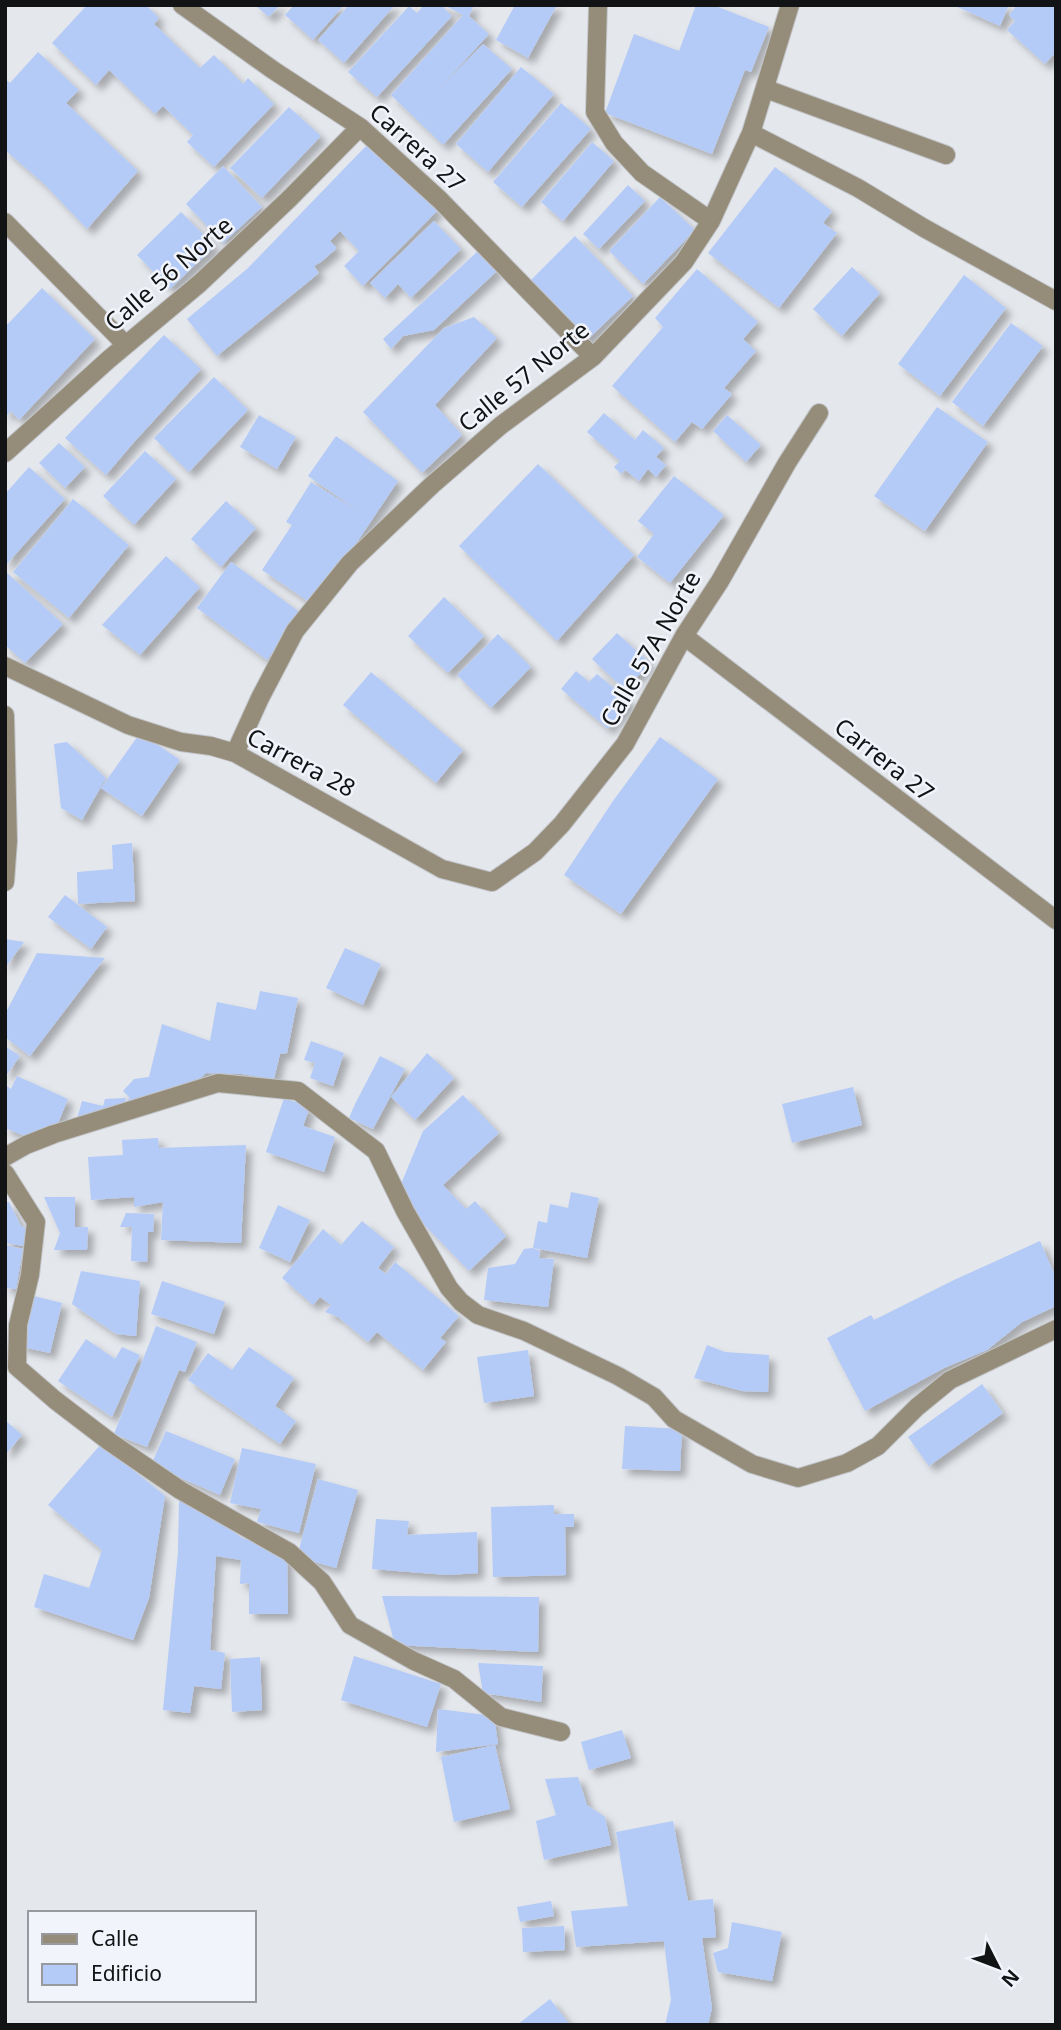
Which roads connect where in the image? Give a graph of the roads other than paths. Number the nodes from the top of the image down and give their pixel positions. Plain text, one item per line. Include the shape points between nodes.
1 (183, 5) edge
2 (598, 5) edge
3 (790, 5) edge
4 (766, 89) junction
5 (360, 128) junction
6 (751, 133) junction
7 (946, 155) dead end
8 (711, 221) junction
9 (5, 222) edge
10 (1056, 301) edge
11 (126, 345) junction
12 (593, 357) junction
13 (819, 413) dead end
14 (5, 453) edge
15 (684, 636) junction
16 (5, 666) edge
17 (5, 715) edge
18 (235, 753) junction
19 (5, 881) edge
20 (492, 882) joint
21 (1056, 920) edge
22 (5, 1157) edge
23 (5, 1173) edge
24 (1056, 1329) edge
25 (561, 1732) dead end

1 - 5 street, Carrera 27
2 - 8 street via 595,113 614,143 642,173
3 - 4 street, Calle 57 Norte
4 - 6 street, Calle 57 Norte
4 - 7 street
5 - 11 street, Calle 56 Norte via 226,259
5 - 12 street, Carrera 27 via 440,200
6 - 8 street, Calle 57 Norte
6 - 10 street
8 - 12 street, Calle 57 Norte via 684,262
9 - 11 street
11 - 14 street, Calle 56 Norte
12 - 18 street, Calle 57 Norte via 500,426 350,564 295,631
13 - 15 street, Calle 57A Norte
15 - 20 street, Calle 57A Norte via 625,744 562,824 535,852
15 - 21 street, Carrera 27
16 - 18 street, Carrera 28 via 128,725
17 - 19 street
18 - 20 street, Carrera 28 via 442,869
22 - 24 street via 54,1134 218,1083 298,1091 376,1151 405,1211 461,1302 478,1315 524,1331 654,1397 674,1419 752,1464 798,1478 847,1463 878,1446 950,1380
23 - 25 street via 36,1222 18,1325 17,1367 170,1483 289,1552 322,1582 350,1625 454,1679 501,1717

